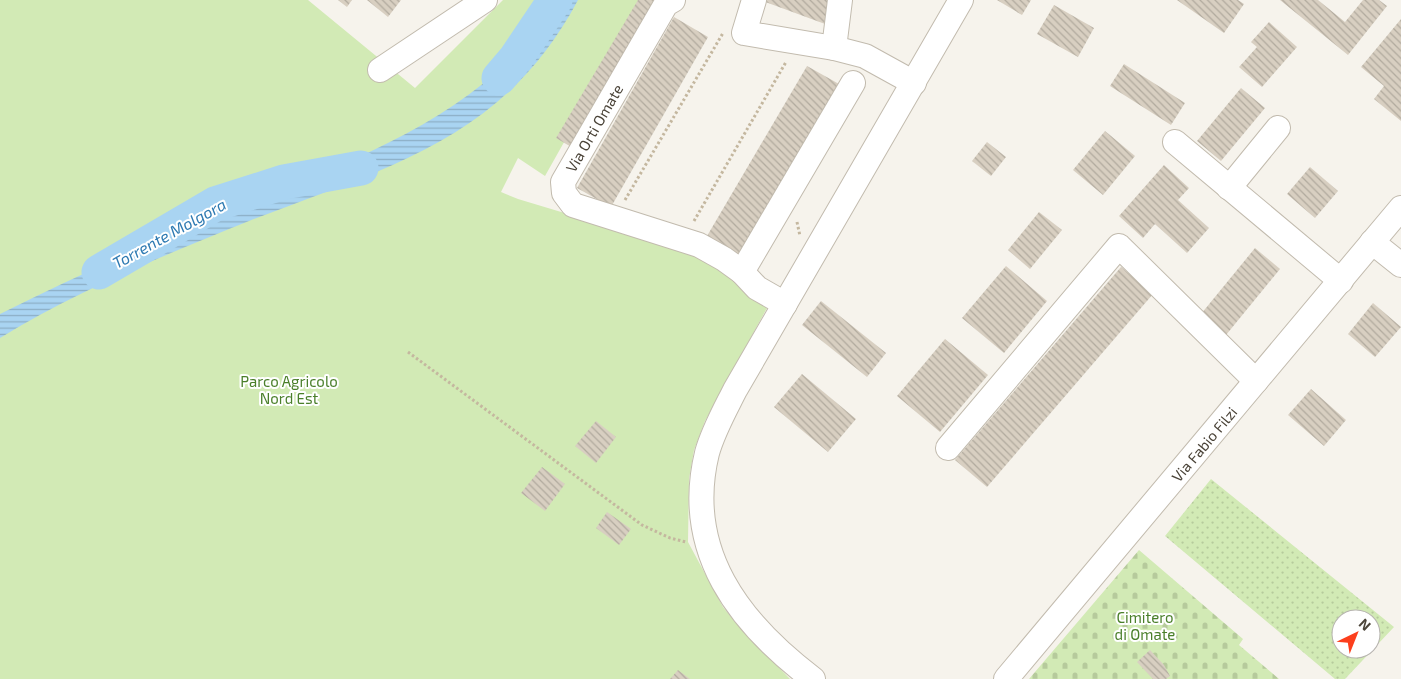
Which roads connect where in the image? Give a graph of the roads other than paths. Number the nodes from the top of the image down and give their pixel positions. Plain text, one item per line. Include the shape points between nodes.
1 (485, 0) edge
2 (673, 0) edge
3 (754, 0) edge
4 (840, 0) edge
5 (962, 0) edge
6 (834, 48) junction
7 (380, 70) dead end
8 (853, 83) dead end
9 (914, 83) junction
10 (1278, 128) dead end
11 (1175, 142) dead end
12 (1229, 188) junction
13 (1401, 208) edge
14 (1372, 242) junction
15 (1401, 265) edge
16 (742, 272) junction
17 (1341, 281) junction
18 (785, 304) junction
19 (1256, 381) junction
20 (948, 448) dead end
21 (799, 672) edge
22 (813, 679) edge
23 (1006, 679) edge

1 - 7 street
2 - 16 street, Via Orti Omate via 666,4 563,182 564,193 573,205 699,244
3 - 6 street via 744,33
4 - 6 street
5 - 9 street
6 - 9 street via 865,56
8 - 16 street
9 - 18 street
10 - 12 street
11 - 12 street
12 - 17 street
13 - 14 street, Via Fabio Filzi
14 - 15 street
14 - 17 street, Via Fabio Filzi
16 - 18 street, Via Orti Omate via 757,288
17 - 19 street, Via Fabio Filzi
18 - 21 street via 735,390 712,439 701,493 707,542 718,572 733,599
19 - 20 street via 1120,246
19 - 23 street, Via Fabio Filzi
21 - 22 street

